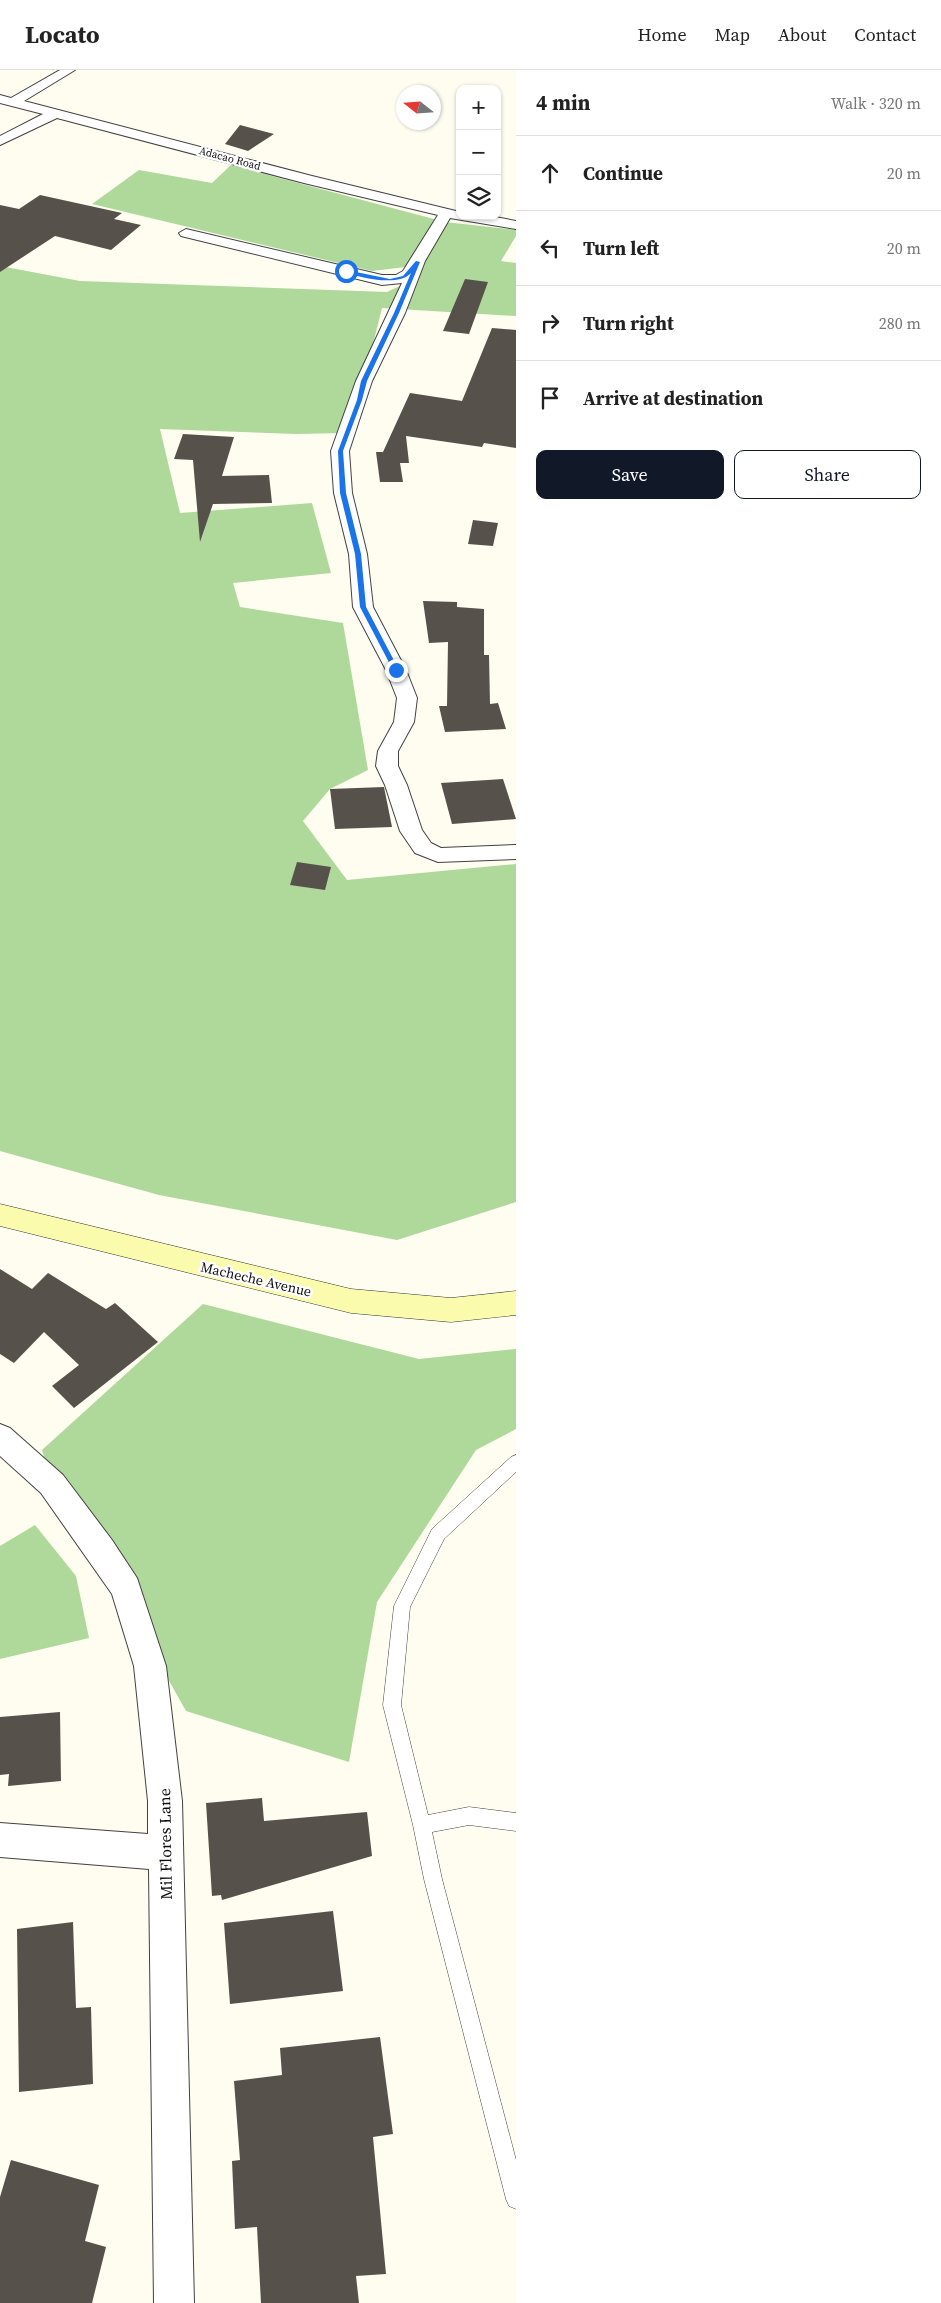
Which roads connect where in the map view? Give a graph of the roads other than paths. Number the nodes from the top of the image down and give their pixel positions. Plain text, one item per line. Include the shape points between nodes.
1 (69, 70) edge
2 (6, 100) edge
3 (56, 113) junction
4 (0, 141) edge
5 (456, 215) edge
6 (486, 220) edge
7 (516, 225) edge
8 (186, 233) dead end
9 (418, 262) junction
10 (516, 852) edge
11 (0, 1215) edge
12 (516, 1303) edge
13 (0, 1436) edge
14 (516, 1462) edge
15 (516, 1822) edge
16 (422, 1825) junction
17 (0, 1840) edge
18 (166, 1853) junction
19 (516, 2199) edge
20 (174, 2303) edge

1 - 2 street
2 - 3 street, Adacao Road
3 - 4 street
3 - 5 street, Adacao Road
5 - 9 street
6 - 7 street, Adacao Road
8 - 9 street via 382,280 405,277
9 - 10 street via 364,381 340,451 343,493 358,554 363,607 396,670 406,698 404,722 388,750 387,766 411,831 423,848 438,854 454,855
11 - 12 main road, Macheche Avenue via 351,1301 451,1310
13 - 18 street, Mil Flores Lane via 52,1484 78,1516 126,1588 146,1650 154,1692 165,1801
14 - 16 lane via 438,1534 402,1606 392,1705
15 - 16 lane via 469,1816
16 - 19 lane
17 - 18 street
18 - 20 street, Mil Flores Lane

